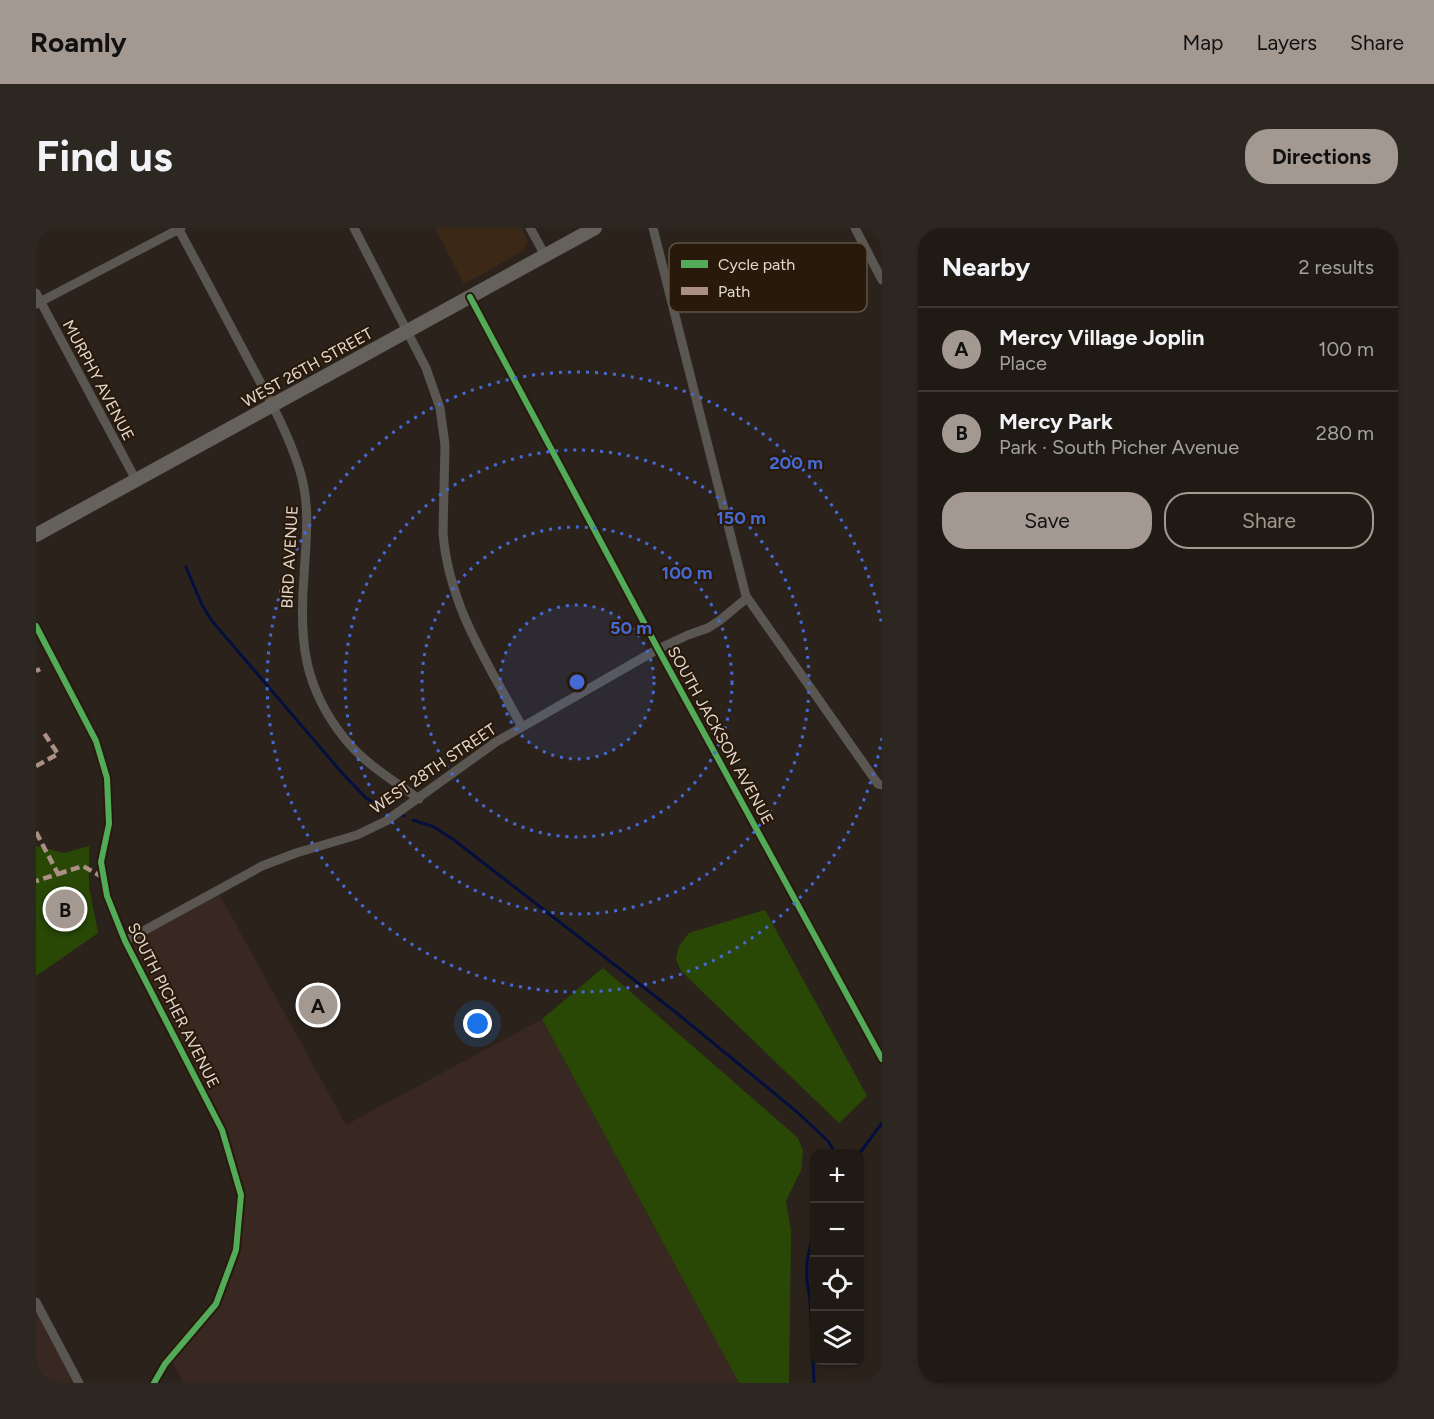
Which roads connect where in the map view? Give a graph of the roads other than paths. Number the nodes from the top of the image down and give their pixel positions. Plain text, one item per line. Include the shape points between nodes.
1 (179, 228) edge
2 (354, 228) edge
3 (530, 228) edge
4 (595, 228) edge
5 (653, 228) edge
6 (855, 228) edge
7 (863, 243) edge
8 (867, 251) edge
9 (545, 255) junction
10 (882, 280) edge
11 (669, 291) edge
12 (470, 297) junction
13 (38, 300) edge
14 (674, 312) edge
15 (408, 330) junction
16 (272, 405) junction
17 (136, 480) junction
18 (36, 535) edge
19 (747, 598) junction
20 (36, 626) edge
21 (658, 650) junction
22 (522, 727) junction
23 (882, 785) edge
24 (418, 799) junction
25 (124, 941) junction
26 (882, 1059) edge
27 (36, 1302) edge
28 (79, 1383) edge
29 (154, 1383) edge

1 - 13 street
1 - 16 street, BIRD AVENUE
2 - 15 street
3 - 9 street
4 - 9 main road, WEST 26TH STREET
5 - 11 street
6 - 7 street
8 - 10 street
9 - 12 main road, WEST 26TH STREET
12 - 15 main road, WEST 26TH STREET
12 - 21 street, SOUTH JACKSON AVENUE
13 - 17 street, MURPHY AVENUE
14 - 19 street
15 - 16 main road, WEST 26TH STREET
15 - 22 street via 430,377 443,419 443,534 452,588 464,620
16 - 17 main road, WEST 26TH STREET
16 - 24 street, BIRD AVENUE via 294,453 306,496 301,632 310,677 345,740
17 - 18 main road, WEST 26TH STREET
19 - 21 street, WEST 28TH STREET via 719,621
19 - 23 street
20 - 25 street, SOUTH PICHER AVENUE via 96,741 107,778 109,824 102,862 107,896
21 - 22 street, WEST 28TH STREET
21 - 26 street, SOUTH JACKSON AVENUE
22 - 24 street, WEST 28TH STREET
24 - 25 street, WEST 28TH STREET via 357,835 262,866
25 - 29 street, SOUTH PICHER AVENUE via 222,1130 241,1195 236,1250 216,1304 165,1364
27 - 28 street

